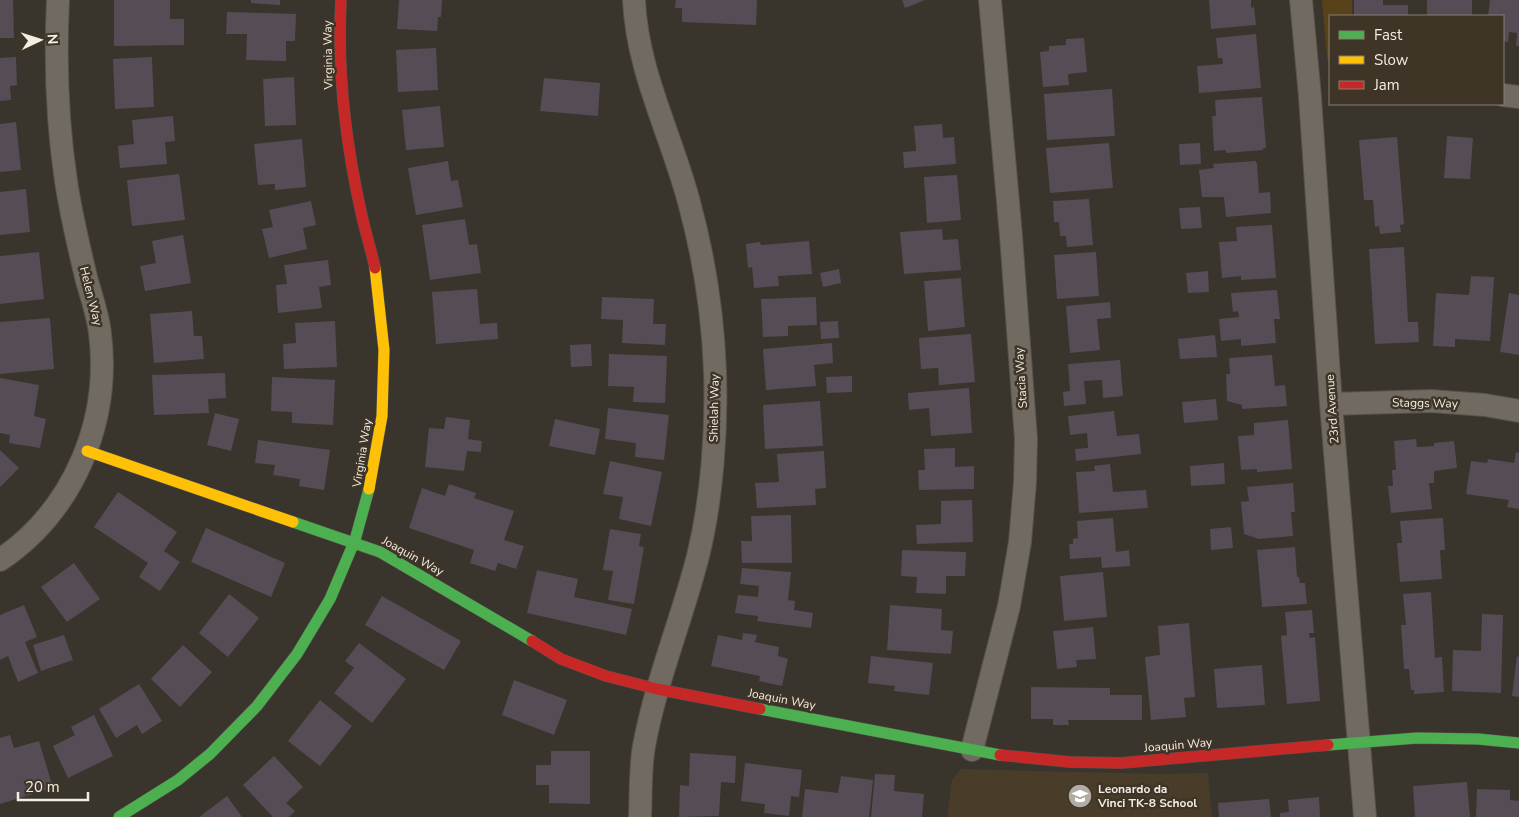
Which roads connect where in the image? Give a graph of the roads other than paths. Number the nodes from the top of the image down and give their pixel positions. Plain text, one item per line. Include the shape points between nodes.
1 (58, 0) edge
2 (341, 0) edge
3 (634, 0) edge
4 (990, 0) edge
5 (1301, 0) edge
6 (1504, 95) edge
7 (1320, 96) edge
8 (1519, 97) edge
9 (1331, 404) junction
10 (1519, 411) edge
11 (87, 451) junction
12 (354, 542) junction
13 (0, 560) edge
14 (657, 689) junction
15 (1360, 743) junction
16 (1519, 743) edge
17 (972, 750) junction
18 (119, 817) edge
19 (640, 817) edge
20 (1365, 817) edge

1 - 11 street, Helen Way via 58,105 66,181 100,332 99,408
2 - 12 street, Virginia Way via 341,81 348,143 378,280 384,334 385,388 380,441 370,493
3 - 14 street, Shielah Way via 640,49 689,202 700,252 709,302 715,372 714,443 706,514 698,554
4 - 17 street, Stacia Way via 1012,236 1026,438 1026,482 1009,606
5 - 7 street, 23rd Avenue
6 - 8 street
7 - 9 street, 23rd Avenue
9 - 10 street, Staggs Way via 1431,401
9 - 15 street, 23rd Avenue
11 - 12 street, Joaquin Way
11 - 13 street, Helen Way via 73,481 53,511 34,533
12 - 14 street, Joaquin Way via 405,566 561,659 606,676
12 - 18 street, Virginia Way via 329,601 307,640 247,718 208,755 159,793
14 - 17 street, Joaquin Way
14 - 19 street, Shielah Way via 643,748
15 - 16 street, Joaquin Way via 1418,738 1478,738
15 - 17 street, Joaquin Way via 1121,763 1061,761
15 - 20 street, 23rd Avenue

